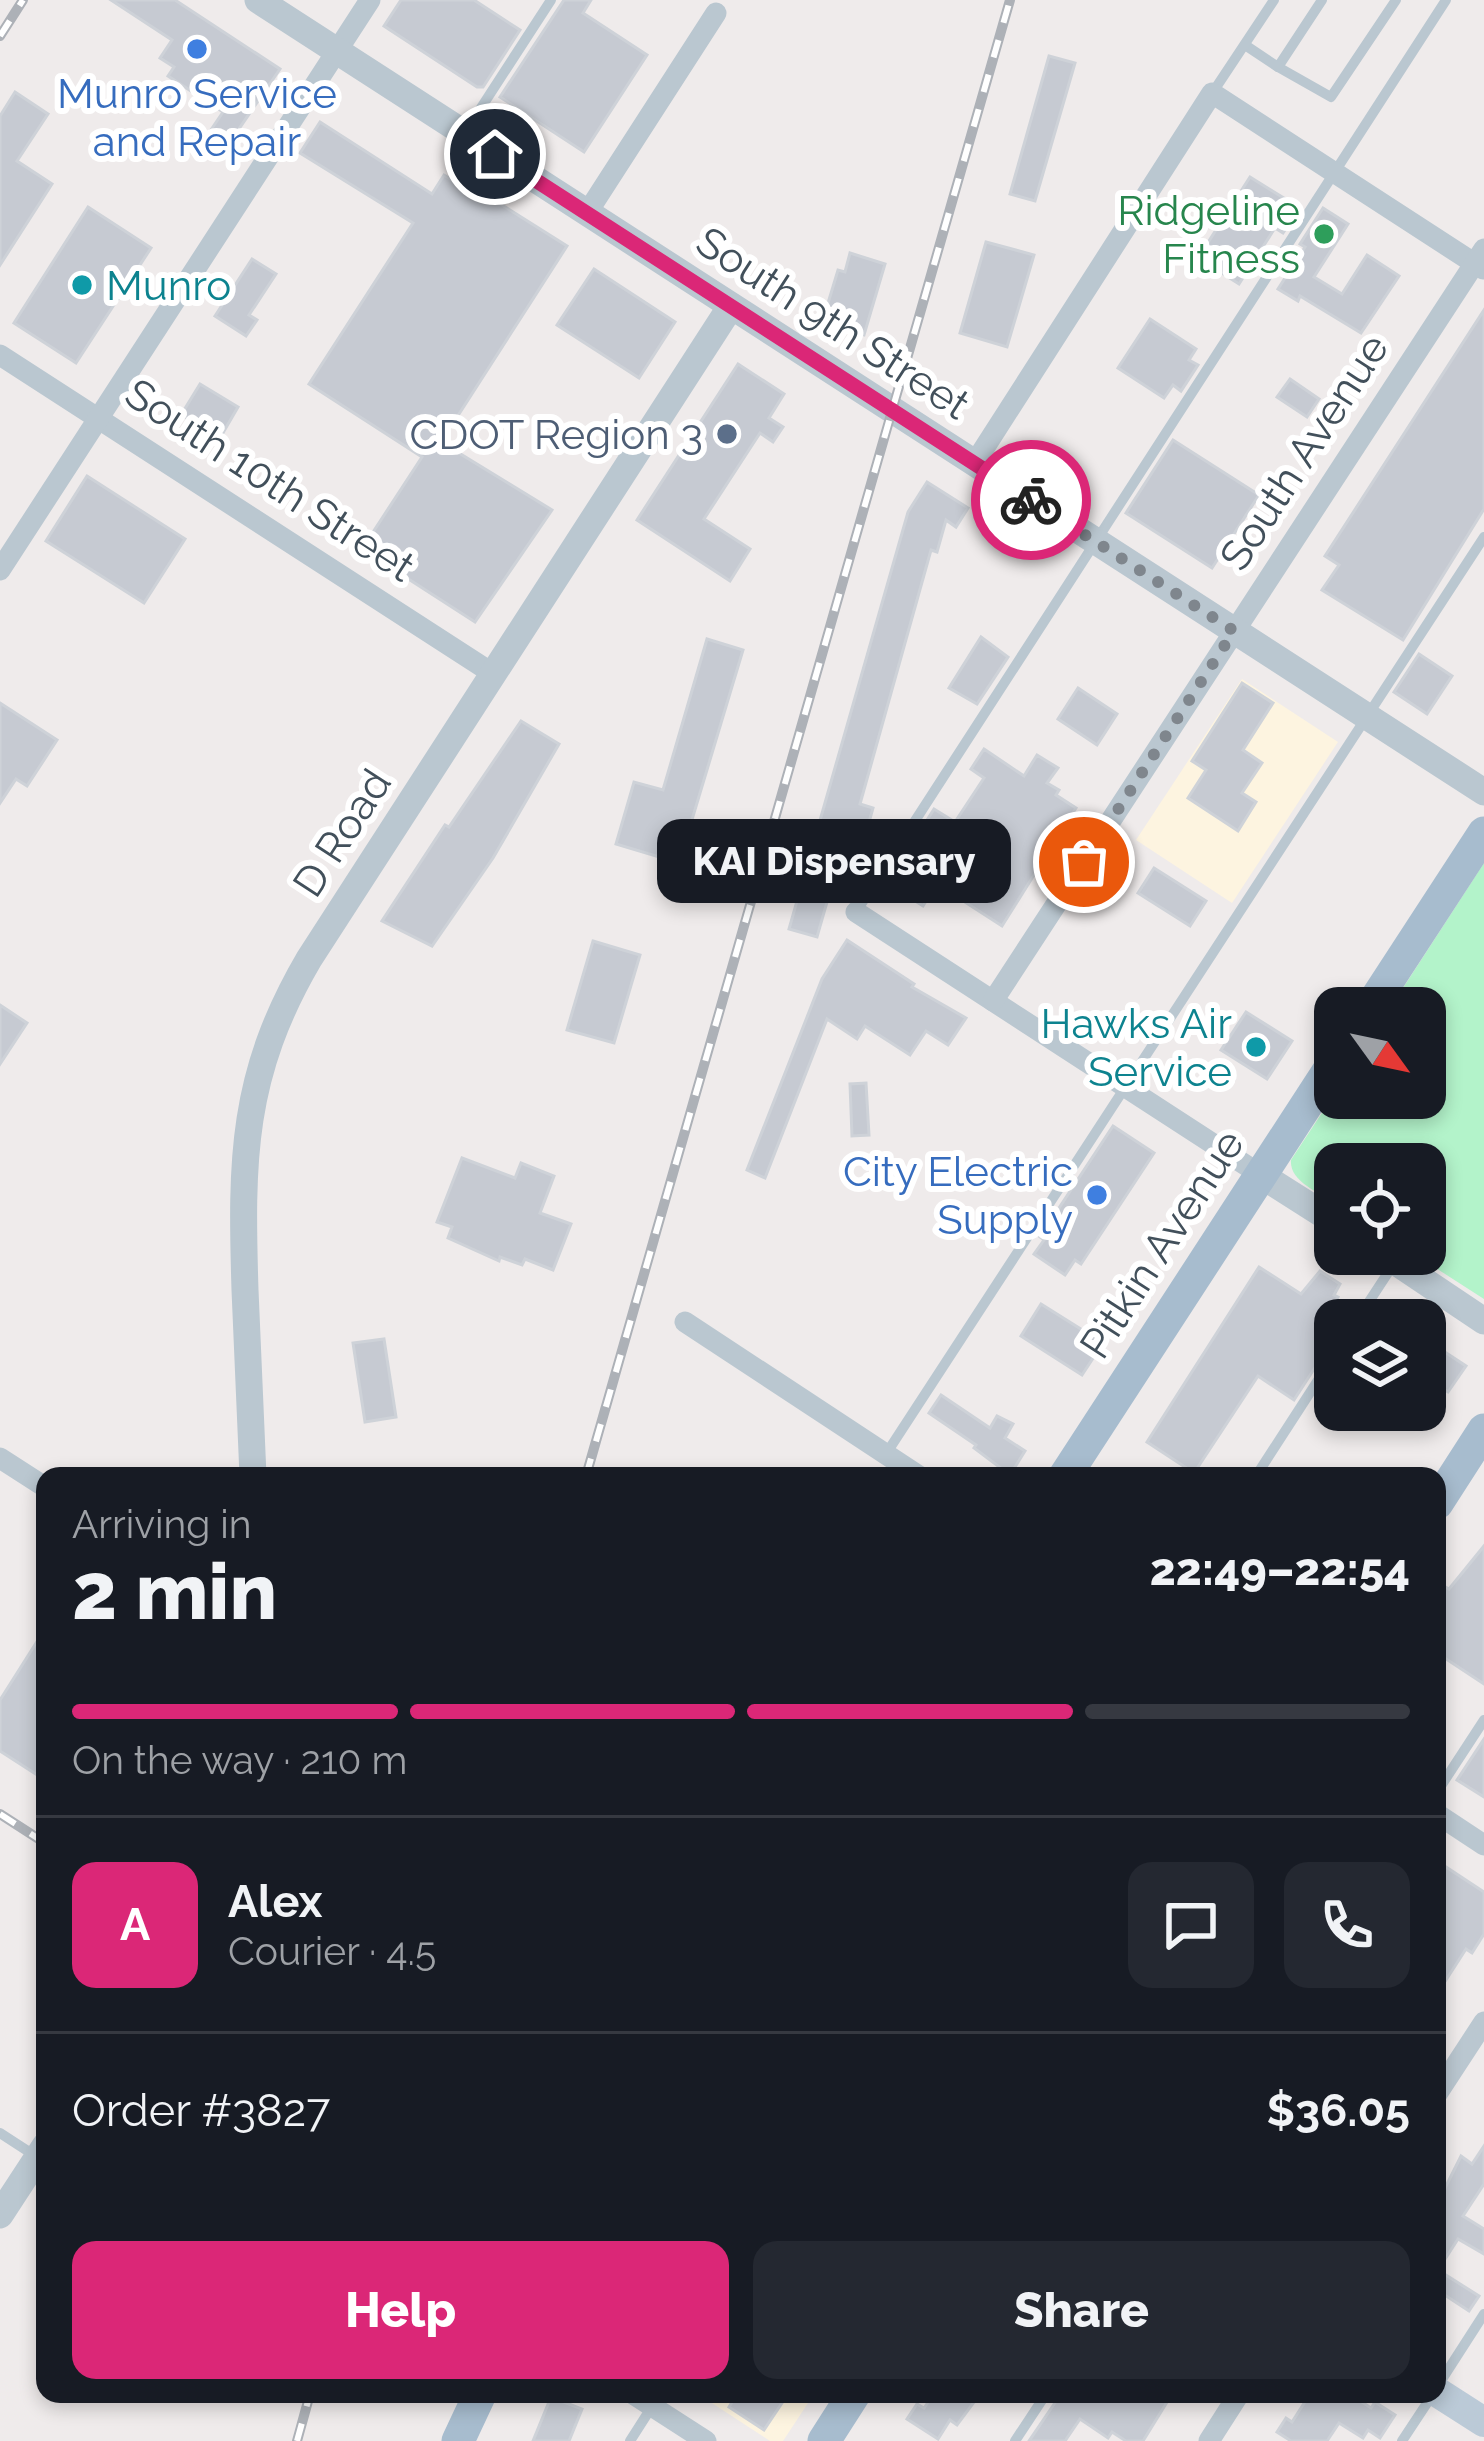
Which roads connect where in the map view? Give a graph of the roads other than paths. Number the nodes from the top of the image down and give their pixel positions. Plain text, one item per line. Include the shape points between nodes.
1 (258, 0) edge
2 (370, 0) edge
3 (551, 0) edge
4 (1274, 0) edge
5 (1322, 0) edge
6 (1396, 0) edge
7 (1446, 0) edge
8 (716, 14) dead end
9 (1245, 45) junction
10 (337, 51) junction
11 (1278, 67) junction
12 (1212, 93) junction
13 (464, 134) junction
14 (1334, 172) junction
15 (586, 213) junction
16 (1481, 260) edge
17 (731, 306) junction
18 (0, 355) edge
19 (97, 418) junction
20 (974, 464) junction
21 (1484, 537) edge
22 (1096, 542) junction
23 (0, 570) edge
24 (1234, 631) junction
25 (495, 675) junction
26 (1368, 717) junction
27 (1484, 792) edge
28 (1484, 832) edge
29 (856, 912) joint
30 (1384, 987) edge
31 (993, 1001) junction
32 (1125, 1086) junction
33 (1314, 1093) edge
34 (1261, 1175) junction
35 (1314, 1209) edge
36 (1415, 1275) edge
37 (1484, 1321) edge
38 (685, 1322) dead end
39 (1314, 1386) edge
40 (1484, 1430) edge
41 (886, 1454) junction
42 (0, 1458) edge
43 (253, 1467) edge
44 (906, 1467) edge
45 (1071, 1467) edge
46 (1262, 1467) edge
47 (36, 1481) edge
48 (1446, 1489) edge
49 (1484, 1720) edge
50 (1446, 1778) edge
51 (1446, 1820) edge
52 (1484, 1845) edge
53 (1484, 2022) edge
54 (1446, 2080) edge
55 (0, 2133) edge
56 (36, 2150) edge
57 (36, 2160) edge
58 (0, 2216) edge
59 (1484, 2314) edge
60 (1446, 2375) edge
61 (1446, 2397) edge
62 (476, 2403) edge
63 (646, 2403) edge
64 (655, 2403) edge
65 (848, 2403) edge
66 (1040, 2403) edge
67 (1233, 2403) edge
68 (1428, 2403) edge
69 (1484, 2422) edge
70 (458, 2441) edge
71 (630, 2441) edge
72 (706, 2441) edge
73 (824, 2441) edge
74 (1015, 2441) edge
75 (1209, 2441) edge
76 (1402, 2441) edge

1 - 10 street, South 9th Street
2 - 10 street
3 - 13 lane
4 - 9 lane
5 - 11 lane
6 - 11 lane via 1331,97
7 - 14 lane
8 - 15 street
9 - 11 lane
9 - 12 lane
10 - 13 street, South 9th Street
10 - 19 street
12 - 14 street
12 - 20 street
13 - 15 street, South 9th Street
14 - 16 street
14 - 22 lane
15 - 17 street, South 9th Street
16 - 24 street, South Avenue
17 - 20 street, South 9th Street
17 - 25 street, D Road
18 - 19 street, South 10th Street
19 - 23 street
19 - 25 street, South 10th Street
20 - 22 street, South 9th Street
21 - 26 lane
22 - 24 street, South 9th Street
22 - 29 lane
24 - 26 street, South 9th Street
24 - 31 street, South Avenue
25 - 43 street, D Road via 309,959 261,1062 242,1187
26 - 27 street, South 9th Street
26 - 32 lane
28 - 30 main road
29 - 31 street
31 - 32 street
32 - 34 street
32 - 41 lane
33 - 34 main road, Pitkin Avenue
34 - 35 street
34 - 45 main road, Pitkin Avenue
36 - 37 street
38 - 41 street
39 - 46 lane
40 - 48 main road
41 - 44 street
42 - 47 street
49 - 50 lane
51 - 52 street
53 - 54 street
55 - 56 lane
57 - 58 street
59 - 60 lane
61 - 69 main road
62 - 70 main road
63 - 71 lane
64 - 72 street
65 - 73 main road
66 - 74 lane
67 - 75 street
68 - 76 lane

